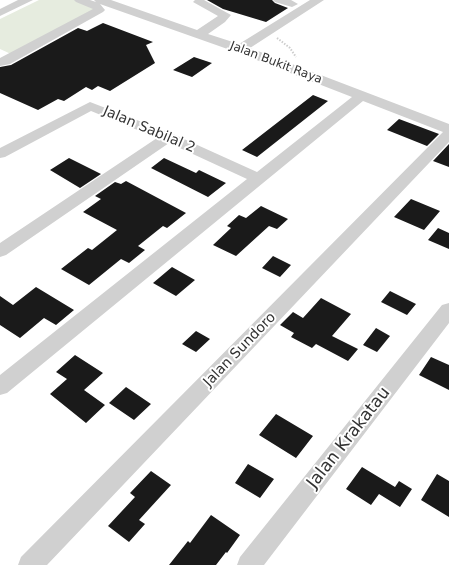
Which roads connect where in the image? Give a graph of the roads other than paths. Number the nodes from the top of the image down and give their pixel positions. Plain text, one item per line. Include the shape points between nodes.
1 (28, 0) edge
2 (80, 0) edge
3 (100, 0) edge
4 (279, 0) edge
5 (318, 0) edge
6 (197, 1) edge
7 (292, 4) dead end
8 (0, 13) edge
9 (199, 34) junction
10 (240, 49) junction
11 (0, 62) edge
12 (361, 96) junction
13 (449, 130) edge
14 (449, 134) edge
15 (168, 137) junction
16 (0, 154) edge
17 (257, 178) junction
18 (0, 251) edge
19 (449, 310) edge
20 (0, 387) edge
21 (30, 565) edge
22 (249, 565) edge

1 - 8 street
2 - 11 street via 98,7 99,10
3 - 9 street, Jalan Bukit Raya
4 - 7 street
5 - 10 street
6 - 9 street via 225,14 221,20
9 - 10 street, Jalan Bukit Raya
10 - 12 street, Jalan Bukit Raya
12 - 13 street, Jalan Bukit Raya
12 - 17 street
14 - 21 street, Jalan Sundoro
15 - 16 street, Jalan Sabilal 2 via 90,106
15 - 17 street, Jalan Sabilal 2
15 - 18 street
17 - 20 street
19 - 22 street, Jalan Krakatau

